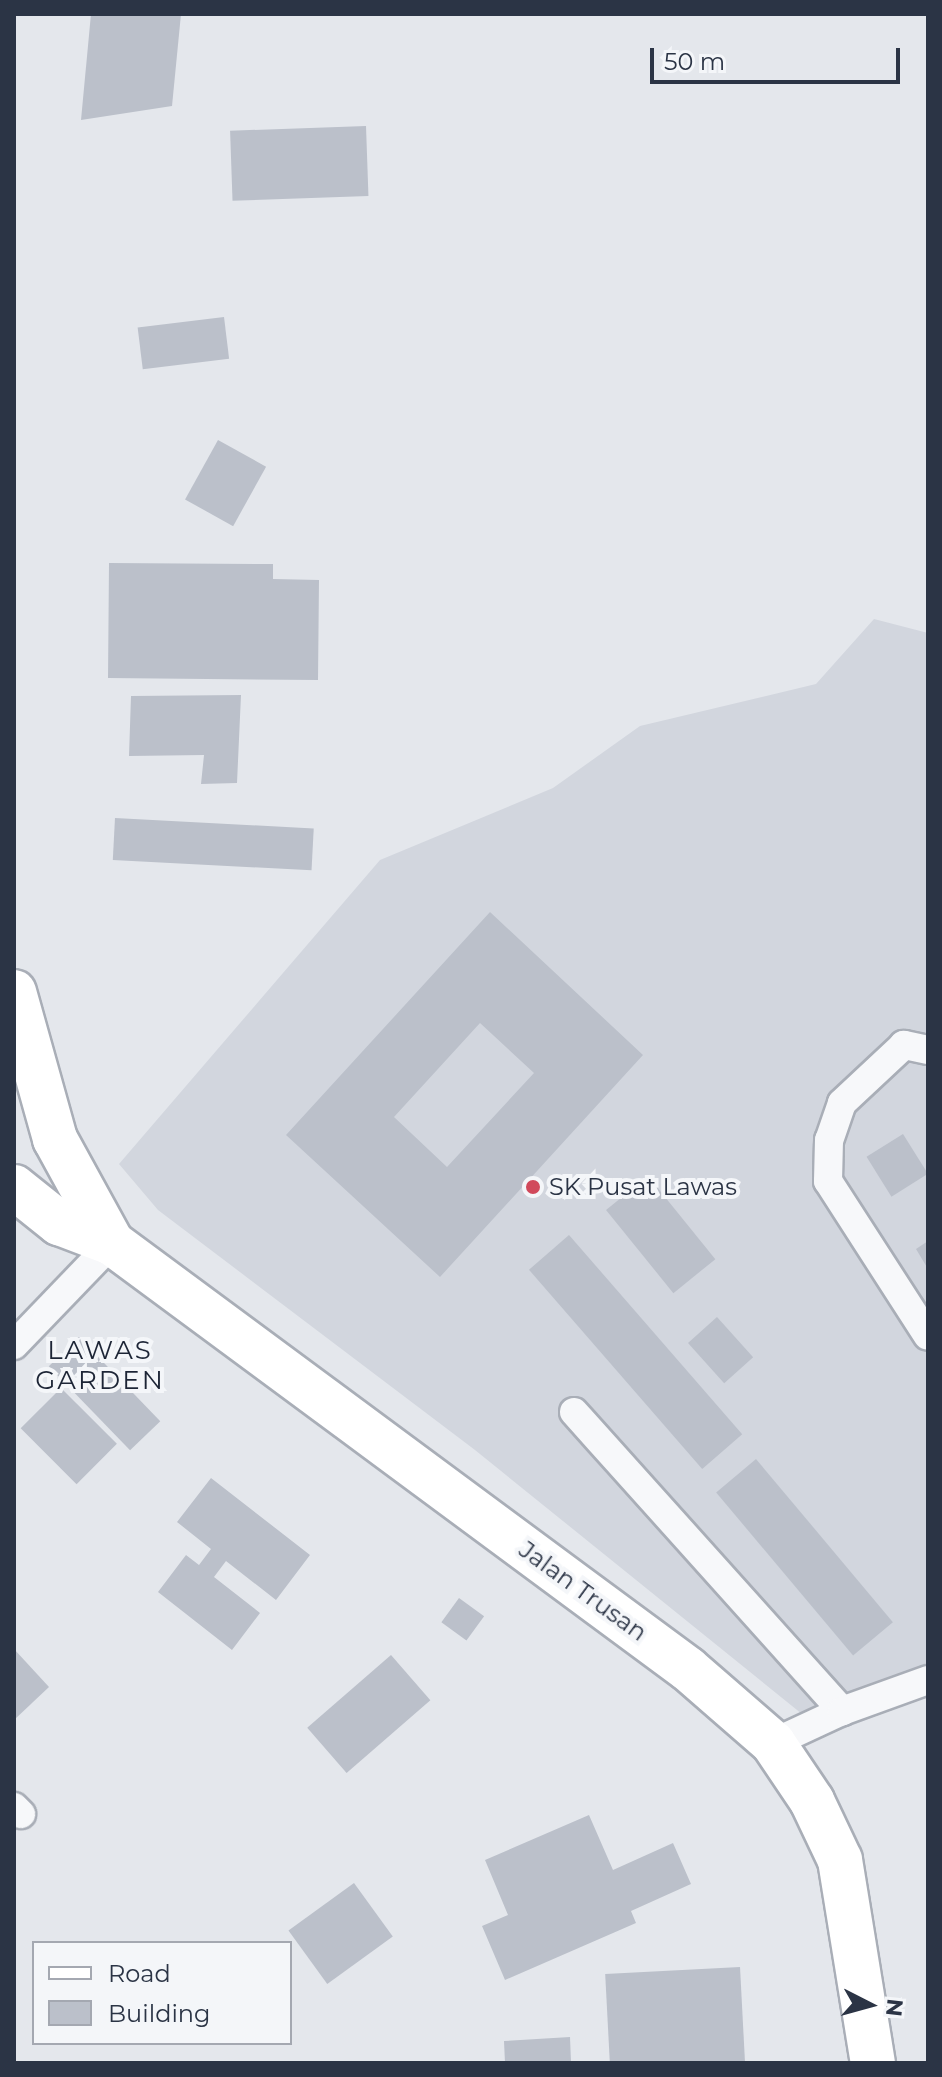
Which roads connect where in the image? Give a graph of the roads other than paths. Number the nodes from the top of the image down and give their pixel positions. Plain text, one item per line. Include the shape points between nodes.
1 (14, 992) edge
2 (928, 1050) edge
3 (14, 1187) edge
4 (112, 1243) junction
5 (928, 1336) edge
6 (14, 1345) edge
7 (574, 1412) dead end
8 (928, 1680) edge
9 (842, 1711) junction
10 (773, 1743) junction
11 (873, 2063) edge

1 - 4 main road, Jalan Trusan via 55,1139
2 - 5 street via 904,1045 842,1103 829,1140 828,1181
3 - 4 main road, Jalan Trusan via 59,1223
4 - 6 street
4 - 10 main road, Jalan Trusan via 688,1669
7 - 9 street
8 - 9 street
9 - 10 street
10 - 11 main road, Jalan Trusan via 812,1801 840,1860

